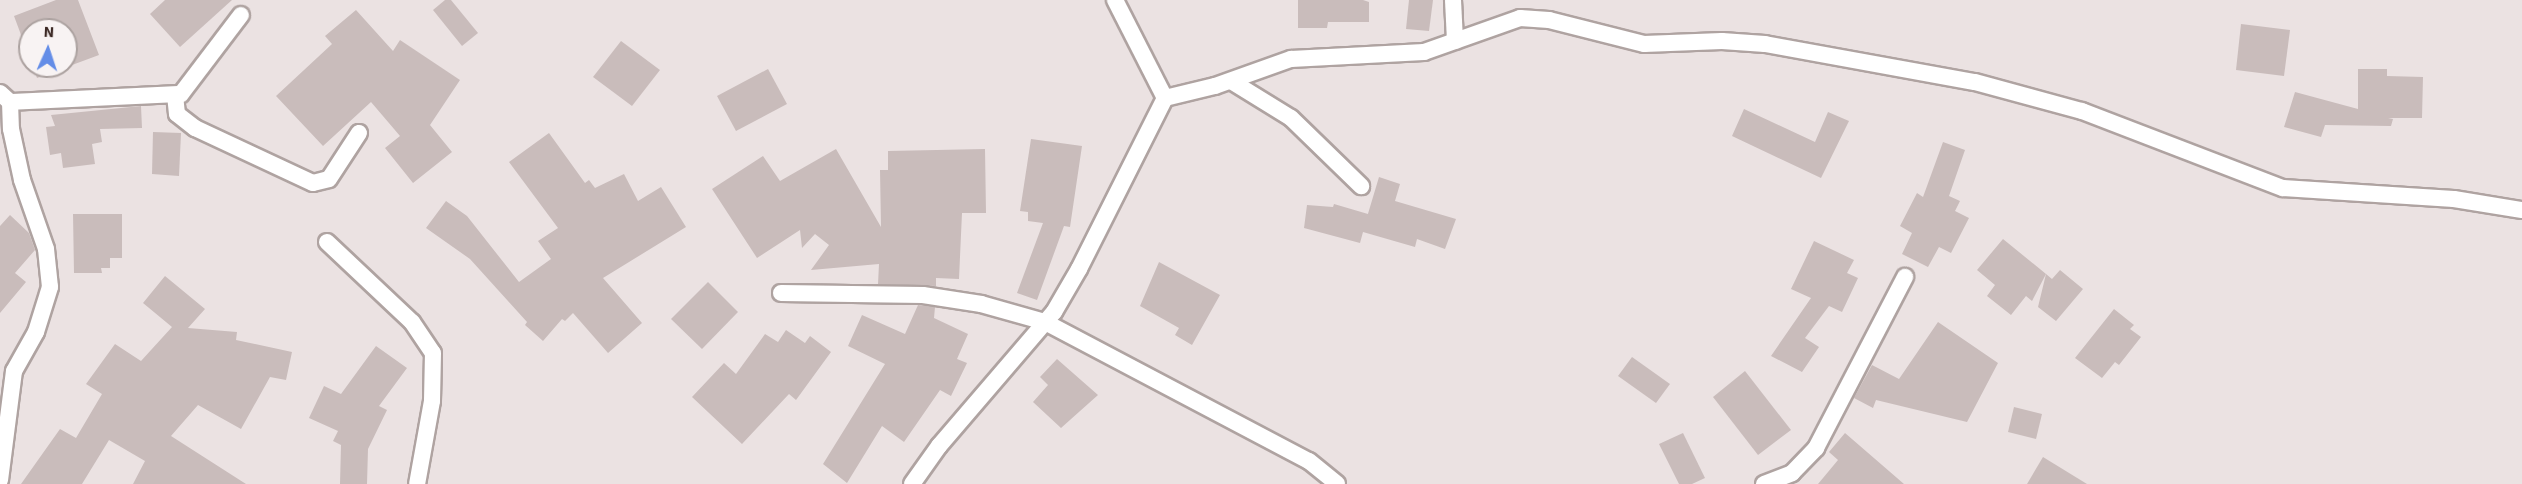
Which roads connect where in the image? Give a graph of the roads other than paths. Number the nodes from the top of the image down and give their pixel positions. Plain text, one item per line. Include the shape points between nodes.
1 (1115, 0) edge
2 (1454, 0) edge
3 (241, 15) dead end
4 (1455, 41) junction
5 (1231, 81) junction
6 (175, 95) junction
7 (5, 98) edge
8 (1165, 98) junction
9 (359, 133) dead end
10 (1361, 186) dead end
11 (2522, 210) edge
12 (327, 242) dead end
13 (1905, 277) dead end
14 (781, 293) dead end
15 (1045, 322) junction
16 (0, 480) edge
17 (417, 484) edge
18 (912, 484) edge
19 (1337, 484) edge
20 (1764, 484) edge

1 - 8 street
2 - 4 street
3 - 6 street via 186,90
4 - 5 street via 1424,52 1382,57 1334,55 1291,59
4 - 11 street via 1509,21 1530,18 1644,44 1722,40 1765,44 1975,82 2052,101 2283,188 2454,199
5 - 8 street
5 - 10 street via 1291,118
6 - 7 street
6 - 9 street via 177,114 195,128 313,183 330,179
7 - 16 street via 22,180 46,249 50,287 36,332 14,371
8 - 15 street via 1079,269
12 - 17 street via 412,321 433,353 432,401
13 - 20 street via 1816,448 1792,472
14 - 15 street via 923,295 981,304
15 - 18 street via 939,446
15 - 19 street via 1309,461

